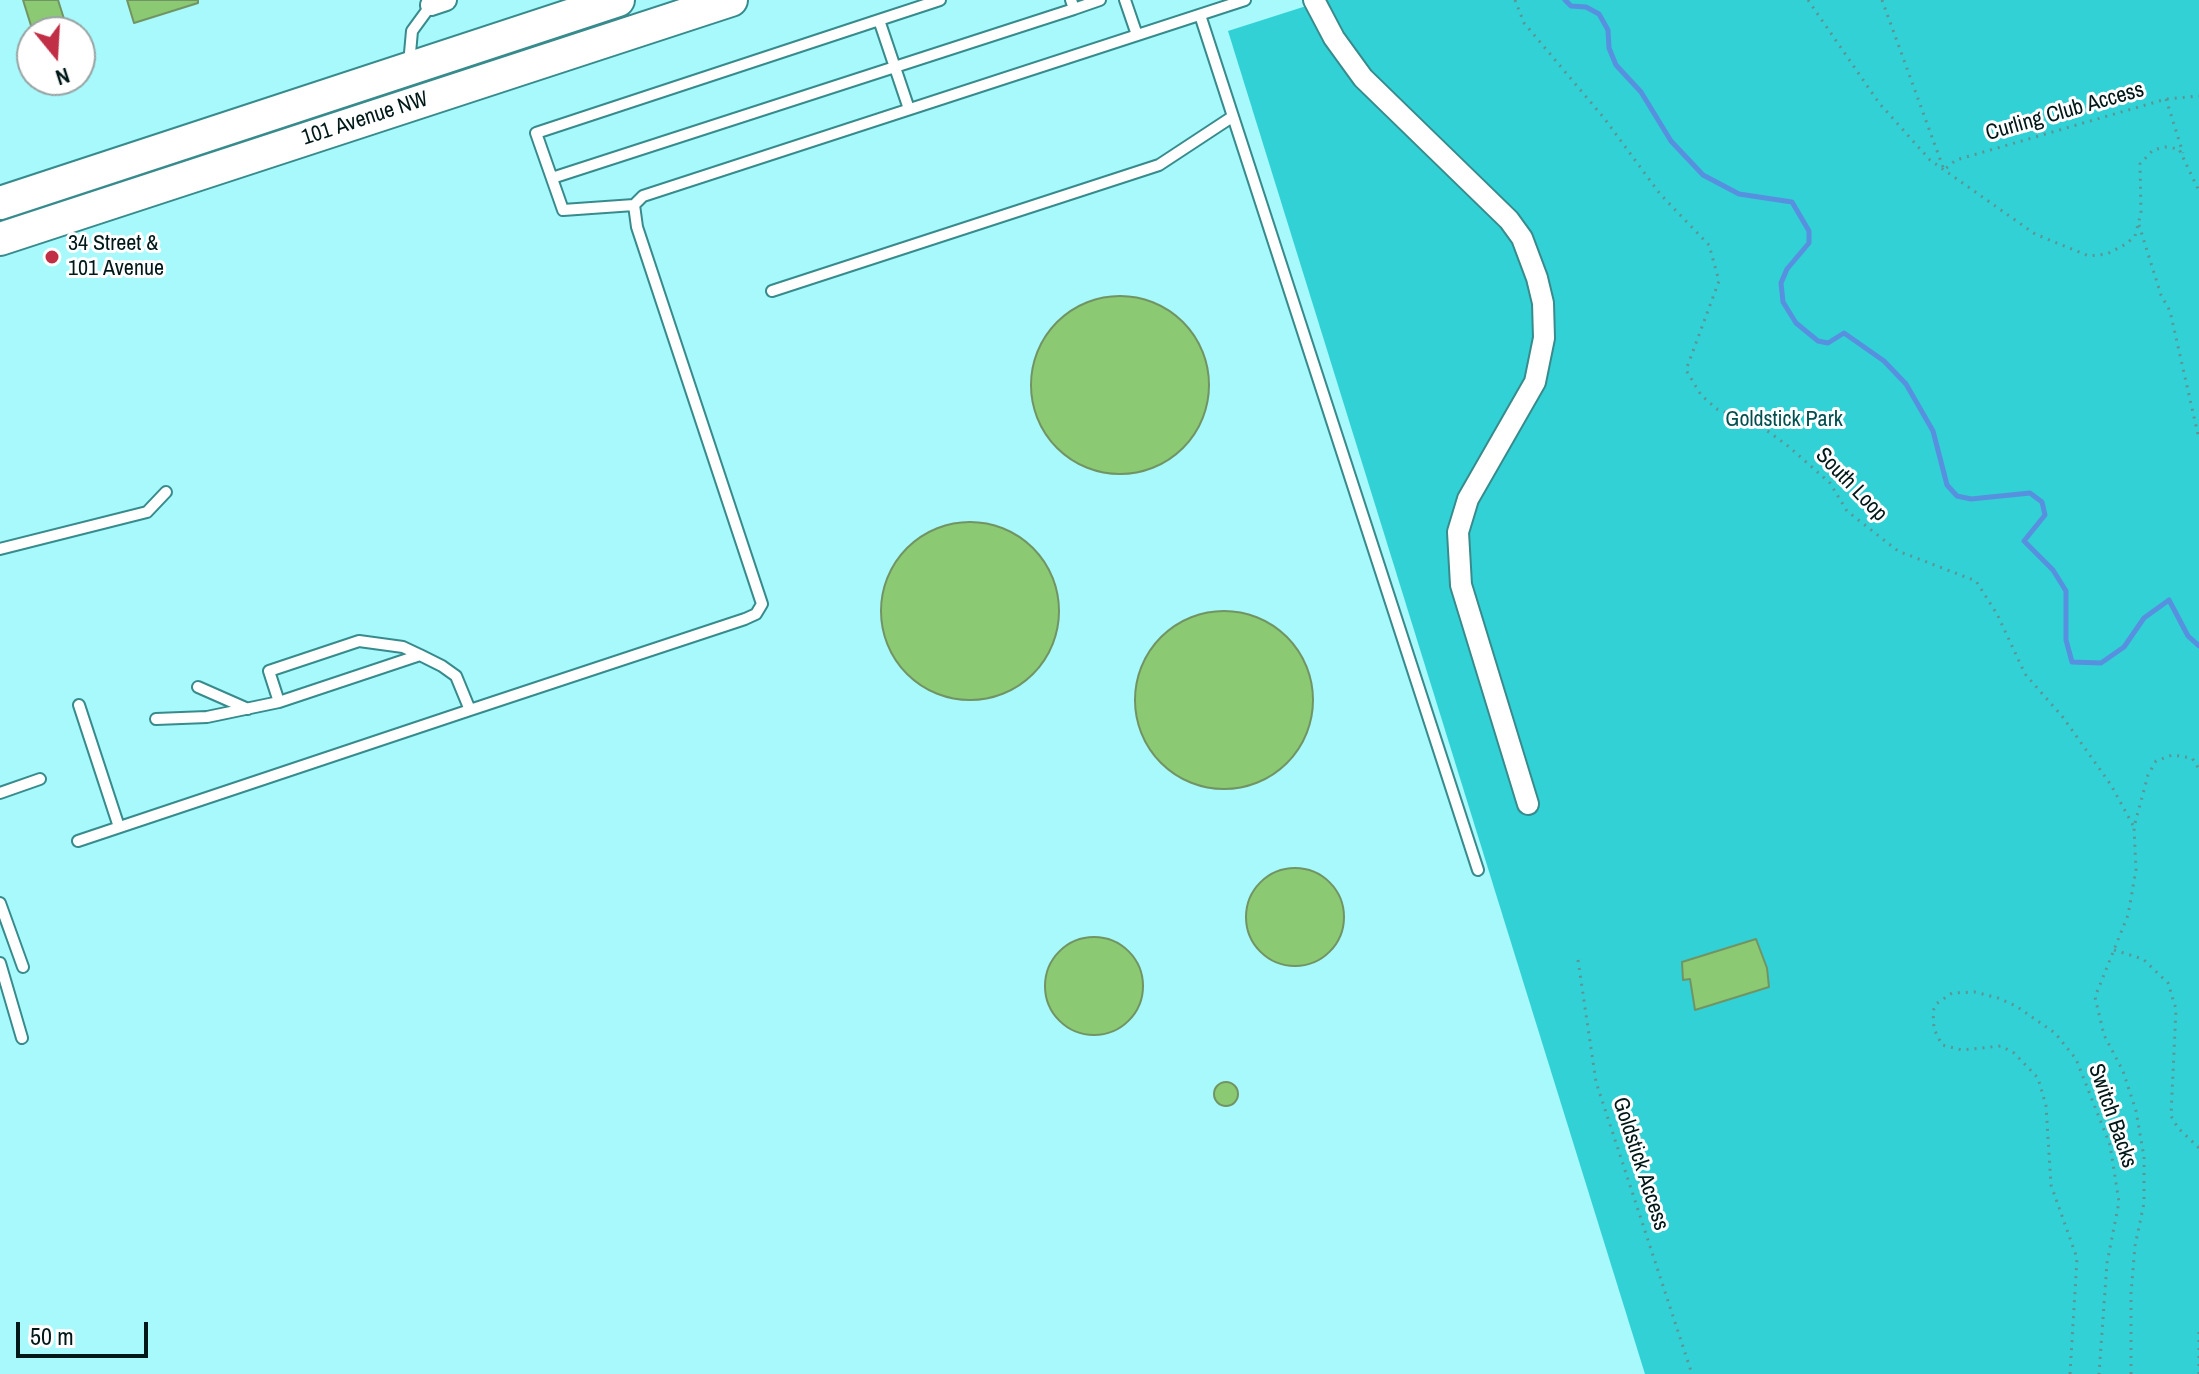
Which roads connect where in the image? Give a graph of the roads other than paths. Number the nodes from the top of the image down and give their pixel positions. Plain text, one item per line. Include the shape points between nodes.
1 (618, 0) edge
2 (731, 0) edge
3 (940, 0) edge
4 (1100, 0) edge
5 (1125, 0) edge
6 (1245, 0) edge
7 (1314, 0) edge
8 (439, 2) edge
9 (1073, 4) edge
10 (1200, 15) junction
11 (879, 20) junction
12 (1137, 35) junction
13 (894, 66) junction
14 (409, 68) junction
15 (909, 109) junction
16 (1232, 117) junction
17 (552, 178) junction
18 (7, 198) edge
19 (634, 205) junction
20 (0, 239) edge
21 (772, 291) dead end
22 (166, 492) dead end
23 (0, 549) edge
24 (420, 655) junction
25 (198, 687) dead end
26 (279, 702) junction
27 (79, 705) dead end
28 (250, 710) junction
29 (470, 710) junction
30 (156, 719) dead end
31 (40, 779) dead end
32 (0, 793) edge
33 (1528, 804) dead end
34 (119, 827) junction
35 (78, 841) dead end
36 (1478, 870) dead end
37 (0, 903) edge
38 (0, 963) edge
39 (23, 967) dead end
40 (22, 1038) dead end

1 - 14 main road, 101 Avenue NW
2 - 20 main road, 101 Avenue NW
3 - 11 lane
4 - 9 lane
5 - 12 lane
6 - 10 lane
7 - 33 street via 1363,78 1509,220 1537,278 1544,338 1535,382 1468,499 1458,532 1461,585
8 - 14 lane via 412,31
9 - 13 lane
10 - 12 lane
10 - 16 lane
11 - 13 lane
11 - 17 lane via 536,133
12 - 15 lane
13 - 15 lane
13 - 17 lane
14 - 18 main road, 101 Avenue NW
15 - 19 lane via 643,196
16 - 21 lane via 1159,165
16 - 36 lane
17 - 19 lane via 563,210
19 - 29 lane via 762,604 745,619
22 - 23 lane via 147,512
24 - 26 lane
24 - 26 lane via 359,641 269,671
24 - 29 lane via 456,676
25 - 28 lane
26 - 28 lane
27 - 34 lane
28 - 30 lane
29 - 34 lane
31 - 32 lane
34 - 35 lane
37 - 39 lane
38 - 40 lane

